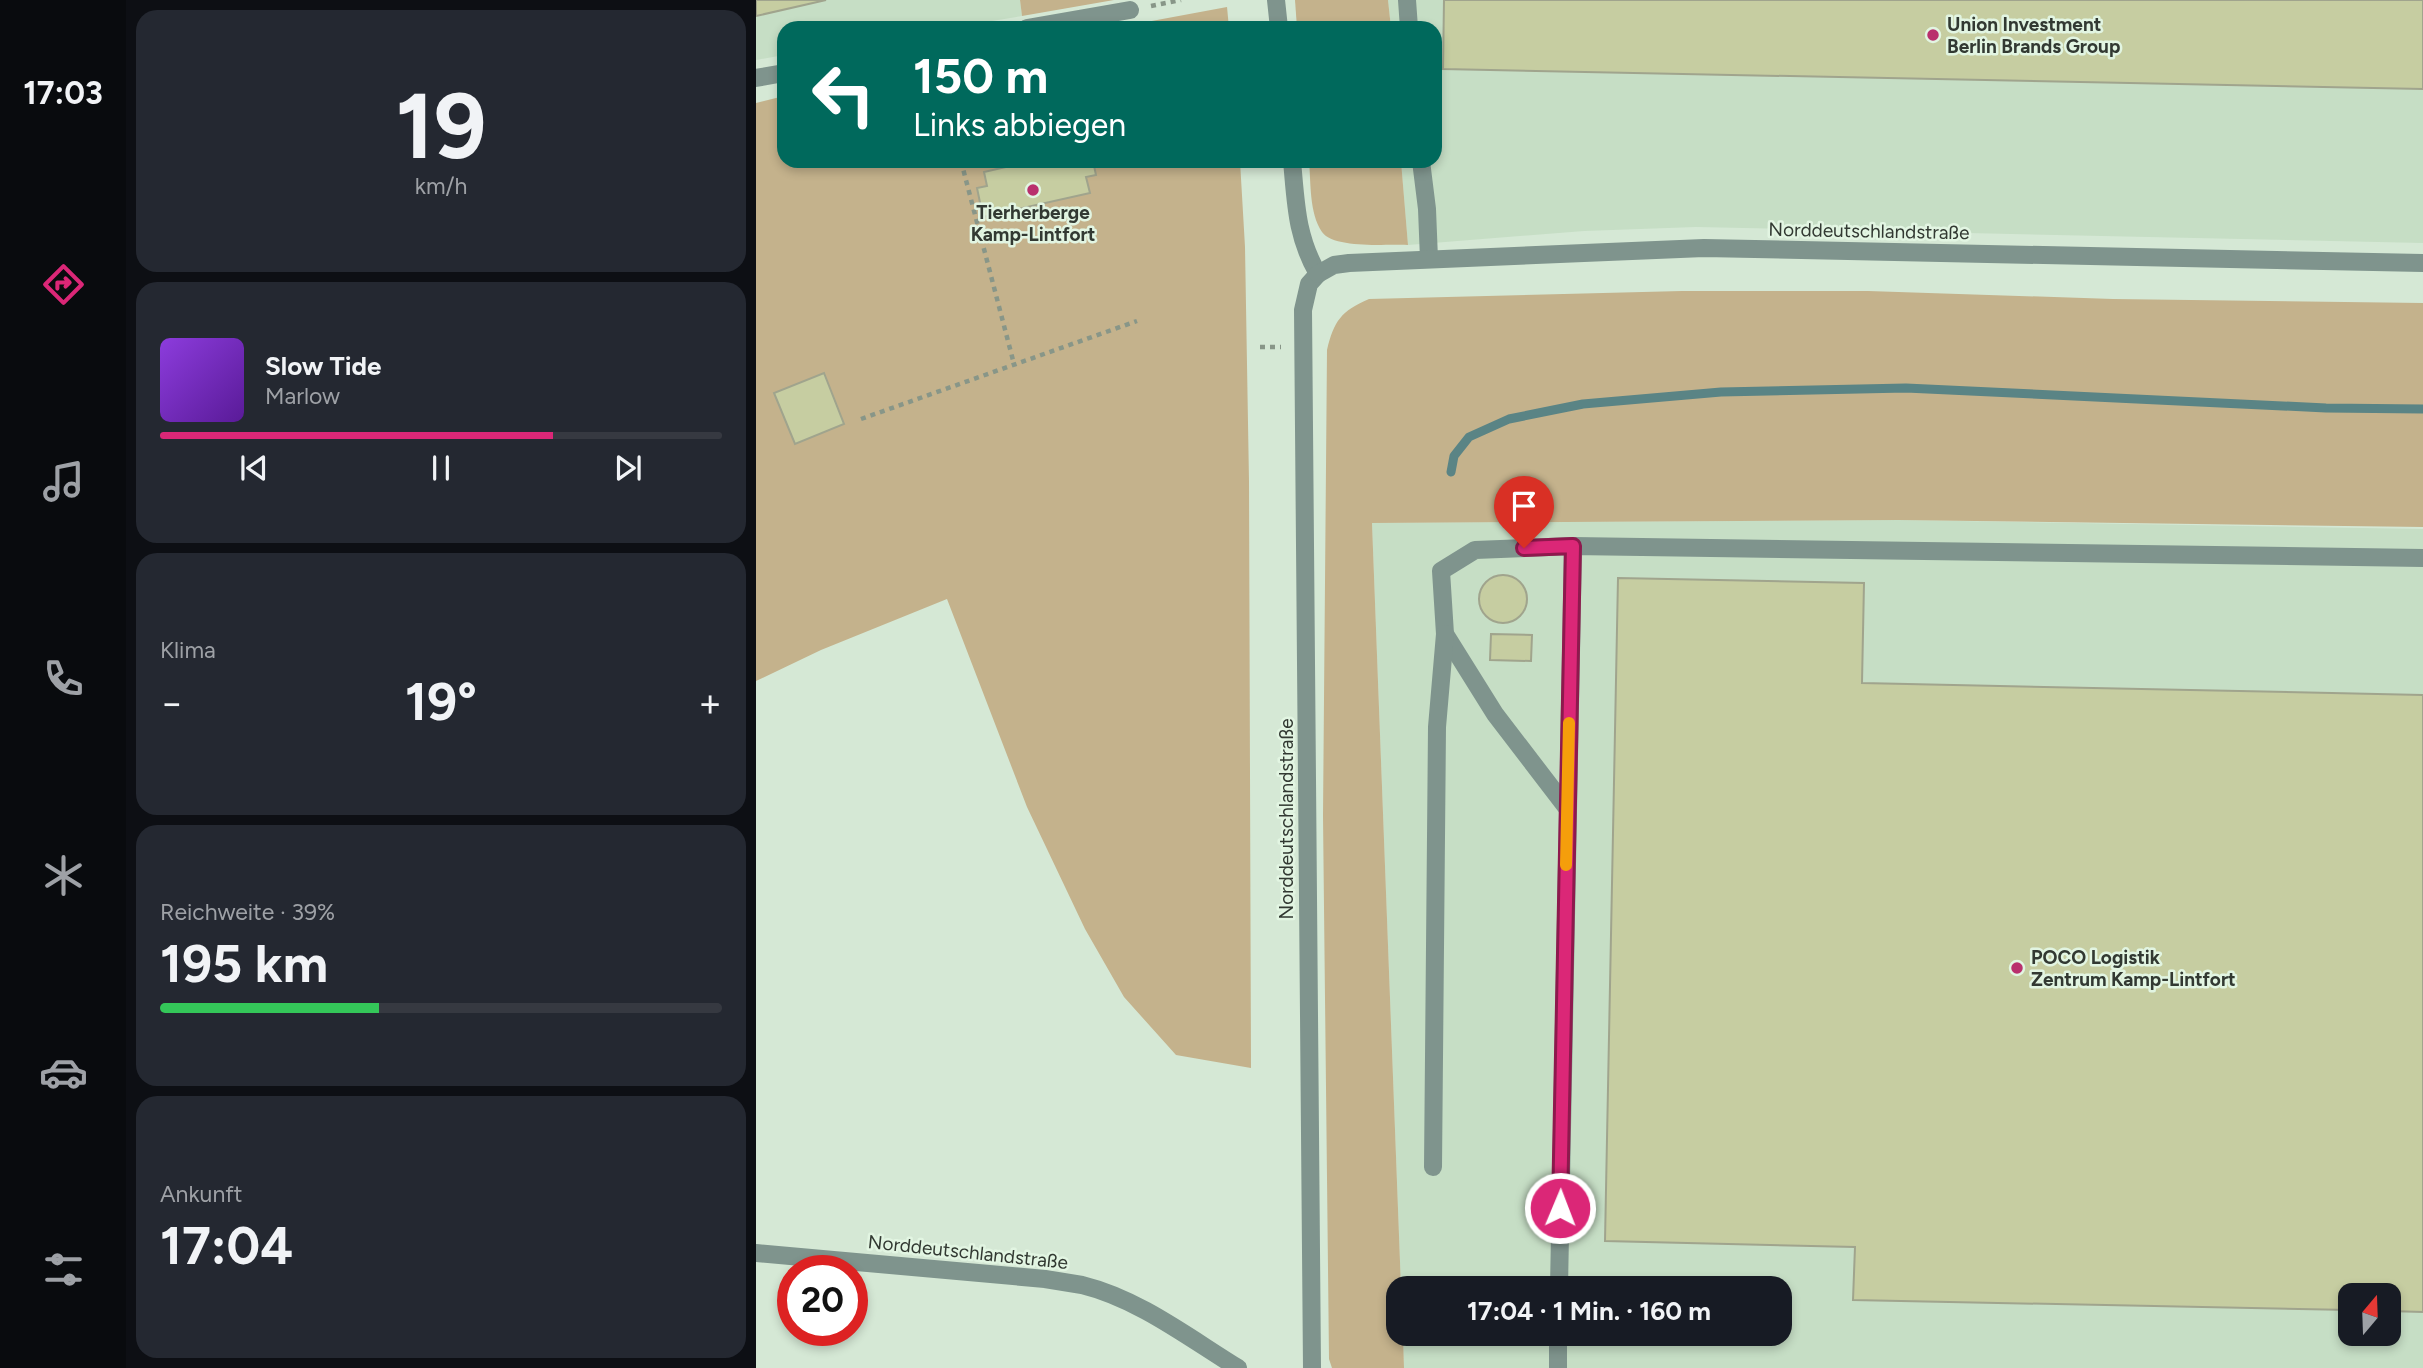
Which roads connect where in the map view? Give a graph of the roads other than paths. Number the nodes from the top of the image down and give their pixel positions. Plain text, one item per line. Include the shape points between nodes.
1 (1276, 0) edge
2 (1407, 0) edge
3 (1130, 9) road end
4 (1065, 21) edge
5 (1278, 21) edge
6 (1408, 21) edge
7 (777, 74) edge
8 (756, 78) edge
9 (1293, 168) edge
10 (1422, 168) edge
11 (1429, 259) junction
12 (2423, 263) edge
13 (1318, 274) junction
14 (1573, 546) junction
15 (2423, 558) edge
16 (1445, 634) junction
17 (1567, 808) junction
18 (1433, 1167) dead end
19 (756, 1253) edge
20 (1559, 1276) edge
21 (1558, 1346) edge
22 (1238, 1368) edge
23 (1312, 1368) edge
24 (1558, 1368) edge

1 - 5 street
2 - 6 street
3 - 4 street
7 - 8 street
9 - 13 street via 1298,223 1305,252
10 - 11 street
11 - 12 street, Norddeutschlandstraße via 1704,248
11 - 13 street, Norddeutschlandstraße via 1334,265
13 - 23 street, Norddeutschlandstraße via 1304,295 1303,310
14 - 15 street
14 - 16 street via 1475,550 1441,571
14 - 17 street
16 - 17 street via 1495,714
16 - 18 street via 1437,727
17 - 20 street
19 - 22 street, Norddeutschlandstraße via 1084,1286 1157,1317
21 - 24 street

